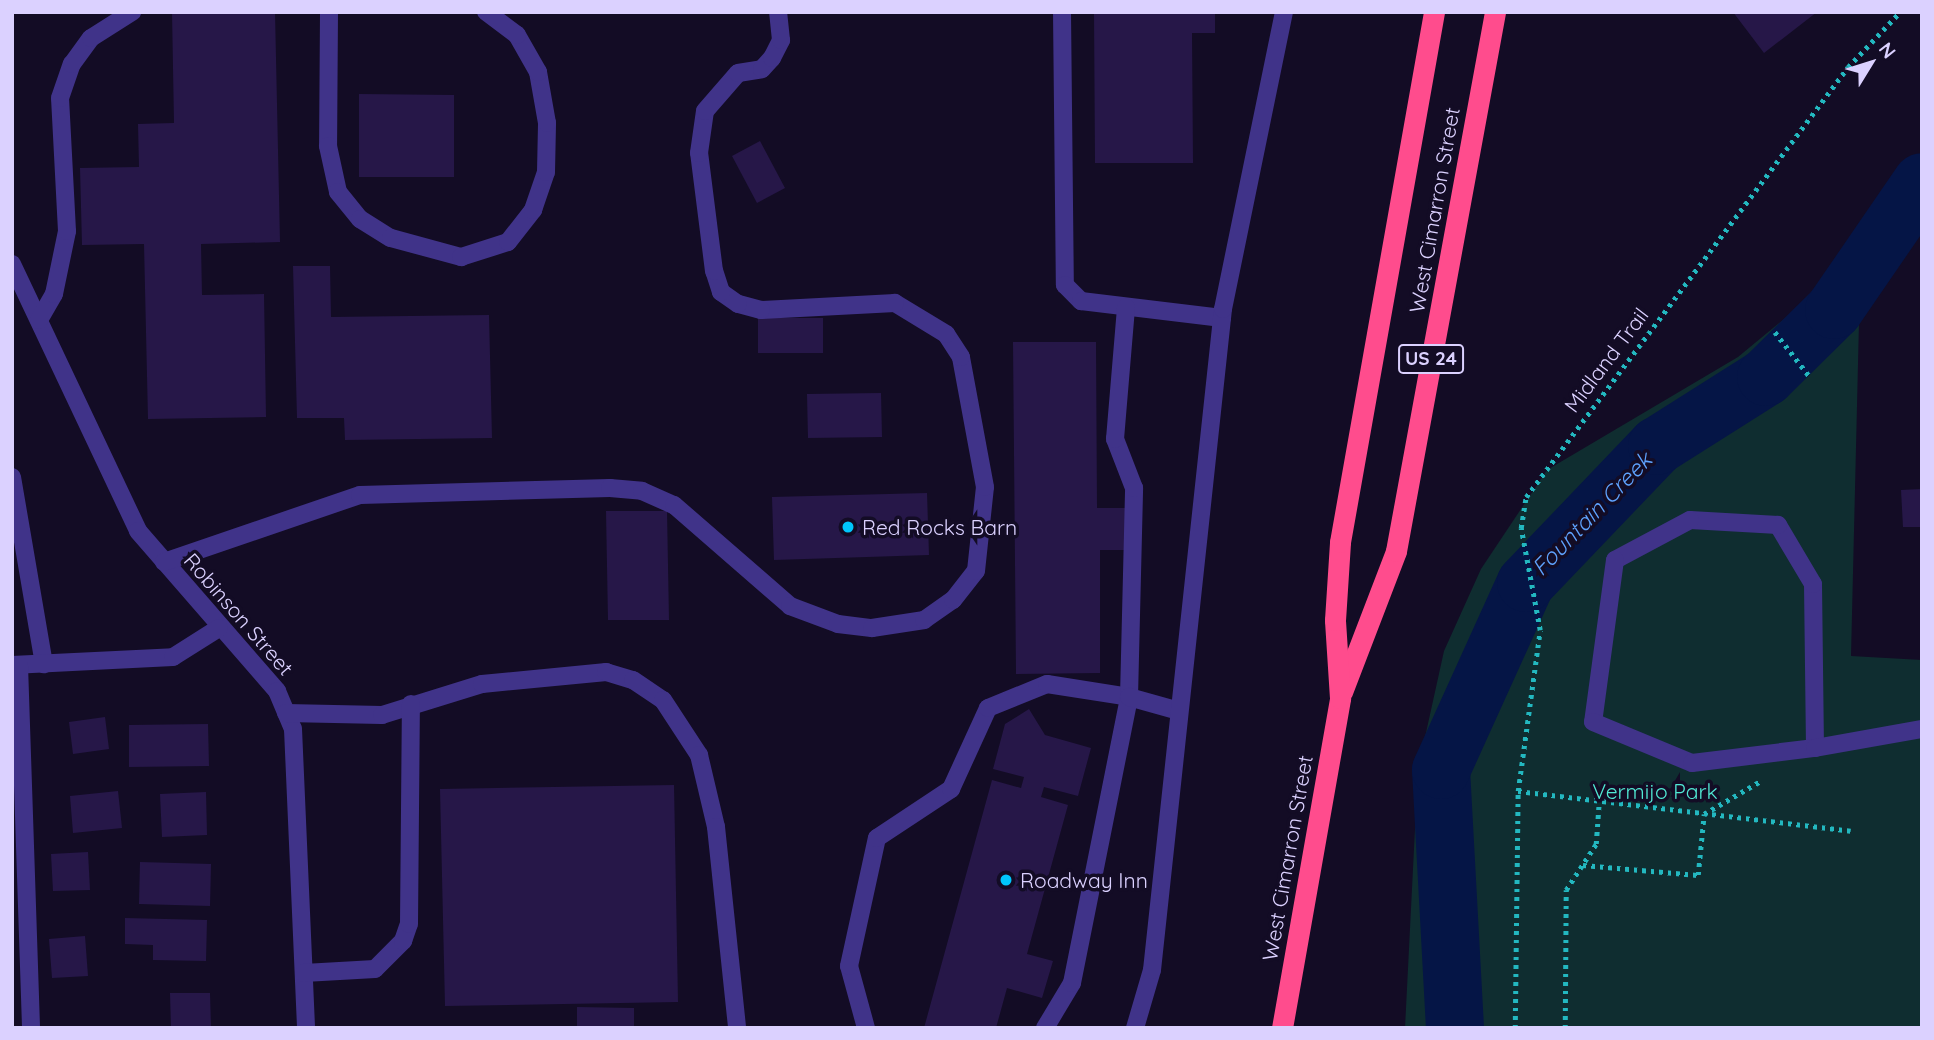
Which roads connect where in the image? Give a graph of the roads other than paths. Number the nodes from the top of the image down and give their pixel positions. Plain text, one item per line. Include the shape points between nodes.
1 (132, 12) edge
2 (329, 12) edge
3 (486, 12) edge
4 (778, 12) edge
5 (1062, 12) edge
6 (1284, 12) edge
7 (1434, 12) edge
8 (1495, 12) edge
9 (12, 264) edge
10 (1126, 307) junction
11 (1222, 318) junction
12 (39, 320) junction
13 (12, 477) edge
14 (164, 562) junction
15 (219, 628) junction
16 (44, 664) junction
17 (16, 665) edge
18 (1129, 697) junction
19 (1340, 698) junction
20 (411, 704) junction
21 (1179, 711) junction
22 (286, 713) junction
23 (1922, 729) edge
24 (1815, 748) junction
25 (304, 972) junction
26 (736, 1019) edge
27 (31, 1028) edge
28 (306, 1028) edge
29 (866, 1028) edge
30 (1045, 1028) edge
31 (1135, 1028) edge
32 (1282, 1028) edge

1 - 12 street via 90,38 72,64 60,98 66,241 54,294
2 - 3 street via 328,146 338,192 360,219 391,238 461,257 508,242 533,210 546,172 547,123 538,72 517,35
4 - 14 street via 780,40 772,58 729,81 705,111 699,153 714,271 721,292 738,304 761,310 895,303 946,334 961,357 985,487 976,570 953,600 924,620 872,628 838,624 790,606 674,505 642,491 610,488 360,495
5 - 10 street via 1065,285 1081,302
6 - 11 street
7 - 19 highway, West Cimarron Street / US 24 via 1340,542 1335,620
8 - 19 highway, West Cimarron Street / US 24 via 1396,551
9 - 12 street, Robinson Street
10 - 11 street
10 - 18 street via 1115,439 1134,488
11 - 21 street
12 - 14 street, Robinson Street via 138,531
13 - 16 street
14 - 15 street, Robinson Street
15 - 16 street via 173,657
15 - 22 street, Robinson Street via 277,691
16 - 17 street
17 - 27 street
18 - 21 street
18 - 29 street via 1047,684 988,708 951,789 877,838 849,966
18 - 30 street via 1072,983
19 - 32 highway, West Cimarron Street / US 24
20 - 22 street via 345,717
20 - 25 street via 409,924 403,941 375,969
20 - 26 street via 482,684 606,672 634,680 663,700 699,755 716,827
21 - 31 street via 1152,970
22 - 25 street, Robinson Street via 293,729
23 - 24 street
24 - 24 street via 1692,763 1593,722 1615,560 1690,520 1778,525 1813,584
25 - 28 street, Robinson Street

